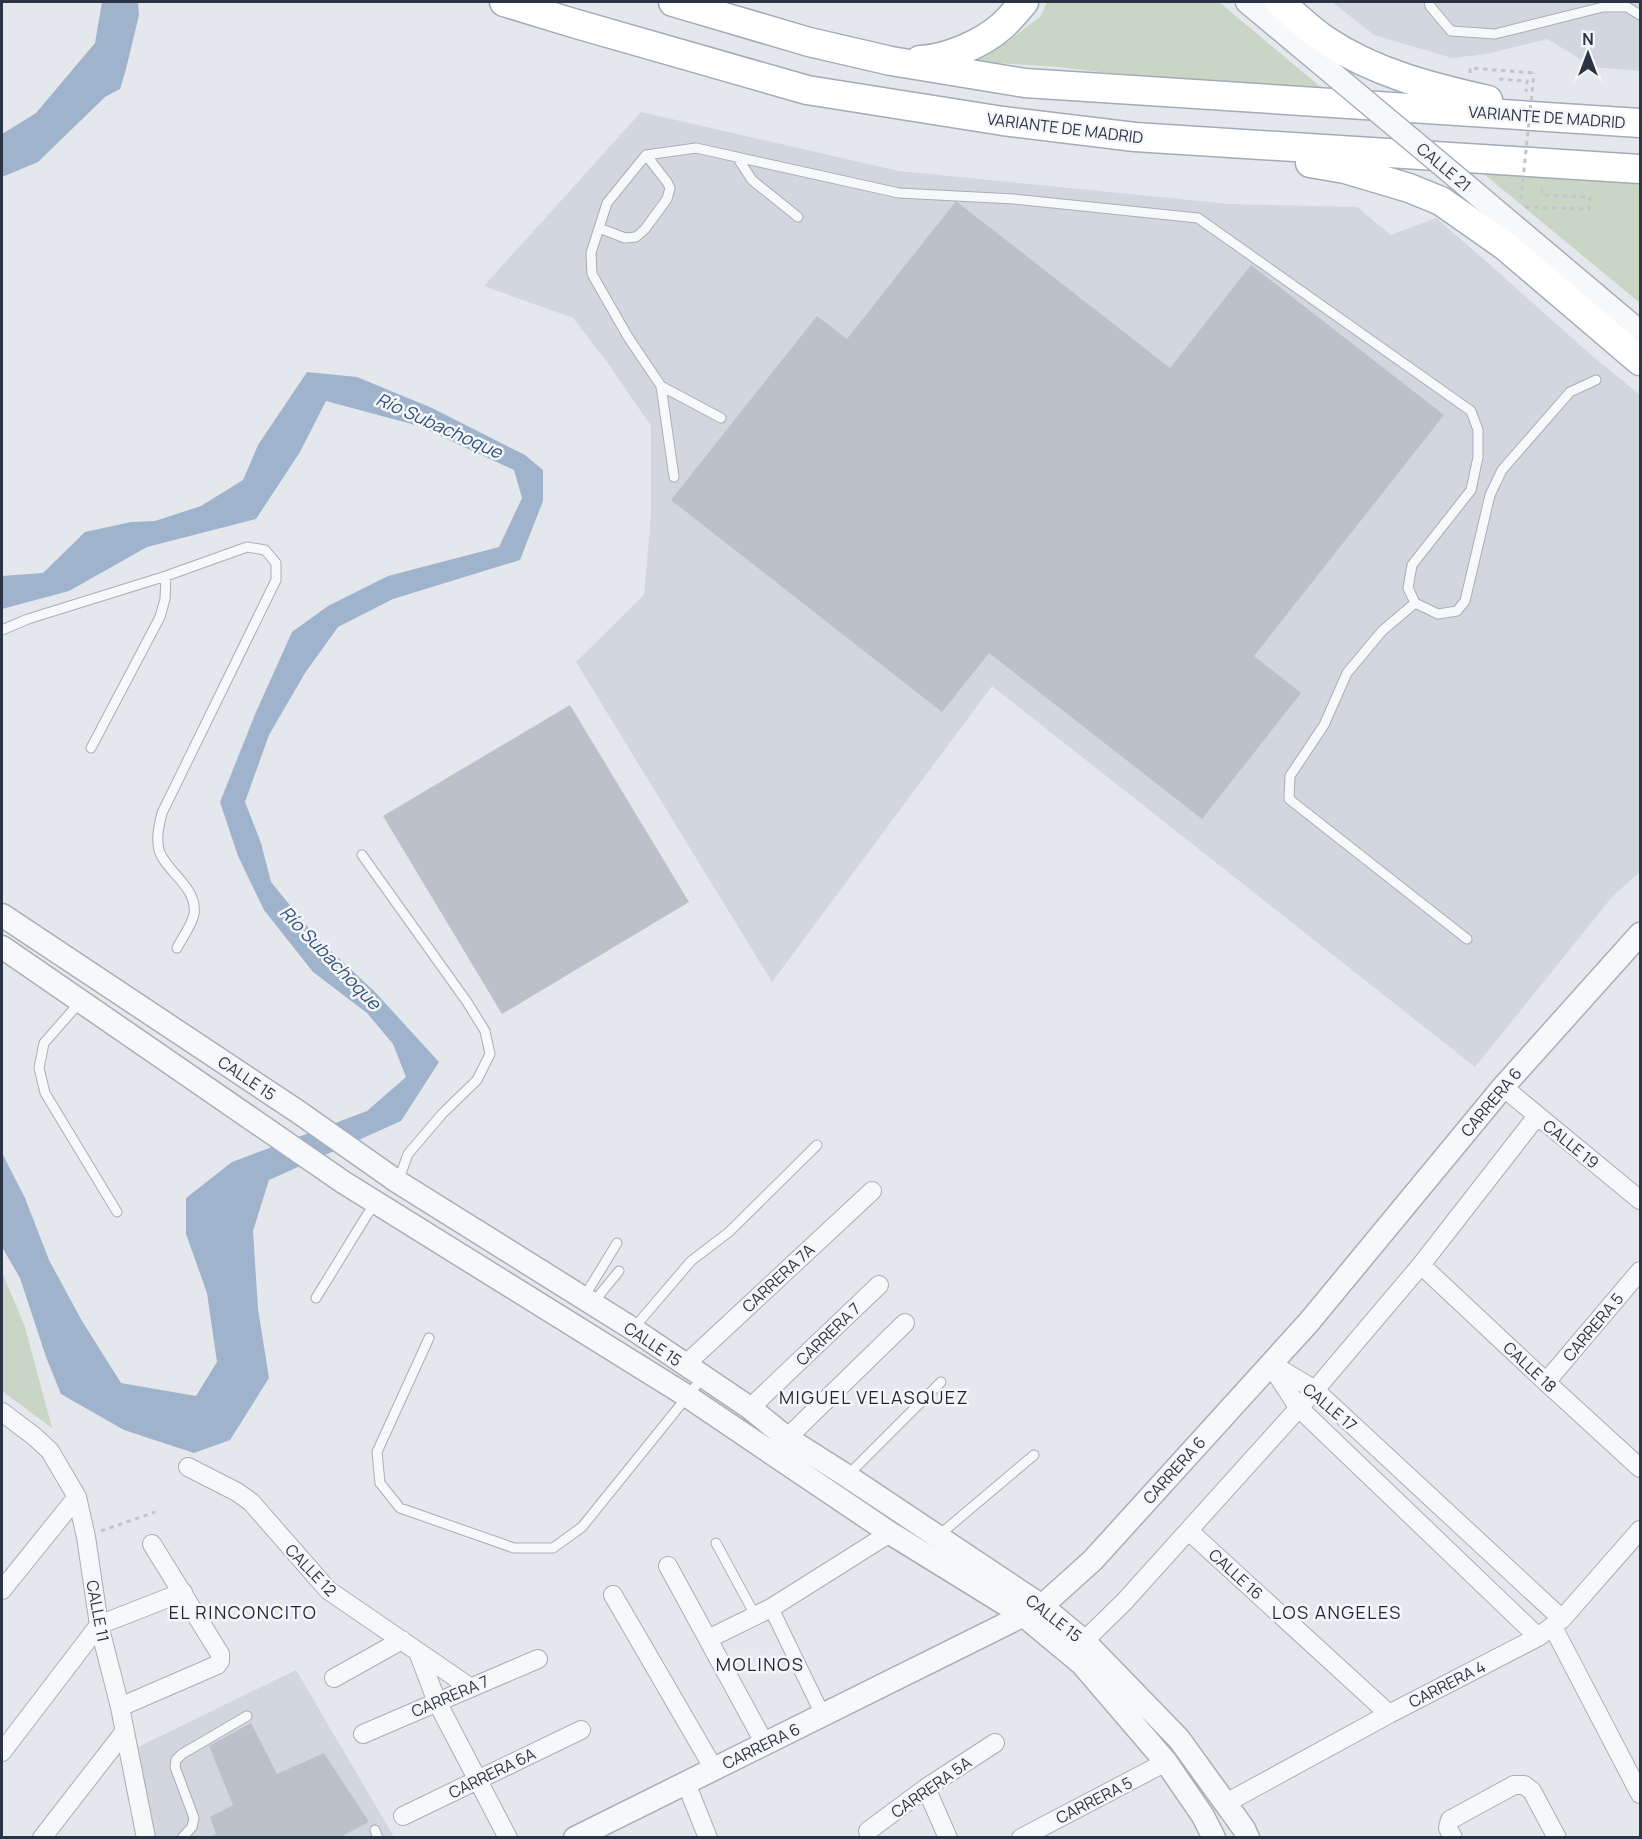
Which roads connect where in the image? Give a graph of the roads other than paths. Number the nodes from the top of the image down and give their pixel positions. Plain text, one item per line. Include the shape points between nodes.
1 (504, 2) edge
2 (673, 2) edge
3 (1024, 2) edge
4 (1247, 2) edge
5 (1279, 2) edge
6 (1429, 2) edge
7 (1641, 15) edge
8 (891, 62) junction
9 (1630, 123) edge
10 (1135, 137) junction
11 (645, 155) junction
12 (737, 157) junction
13 (1641, 169) edge
14 (798, 217) dead end
15 (599, 228) junction
16 (1641, 332) edge
17 (1641, 361) edge
18 (1596, 380) dead end
19 (661, 386) junction
20 (721, 418) dead end
21 (674, 477) dead end
22 (1471, 490) junction
23 (1490, 495) junction
24 (166, 576) junction
25 (1415, 603) junction
26 (2, 630) edge
27 (91, 748) dead end
28 (362, 855) dead end
29 (2, 915) edge
30 (1640, 936) edge
31 (1467, 939) dead end
32 (2, 947) edge
33 (177, 948) dead end
34 (100, 980) junction
35 (81, 1001) junction
36 (1503, 1087) junction
37 (1537, 1116) junction
38 (817, 1144) dead end
39 (398, 1182) junction
40 (872, 1191) dead end
41 (1641, 1200) edge
42 (376, 1203) junction
43 (117, 1212) dead end
44 (617, 1243) dead end
45 (1421, 1264) junction
46 (619, 1271) dead end
47 (1641, 1271) edge
48 (879, 1285) dead end
49 (316, 1298) dead end
50 (587, 1301) junction
51 (905, 1323) dead end
52 (633, 1329) junction
53 (429, 1338) dead end
54 (1270, 1364) junction
55 (694, 1371) junction
56 (941, 1382) dead end
57 (1546, 1382) junction
58 (1315, 1390) junction
59 (687, 1396) junction
60 (1298, 1407) junction
61 (750, 1408) junction
62 (5, 1422) edge
63 (787, 1438) junction
64 (1034, 1455) dead end
65 (188, 1467) dead end
66 (1641, 1468) edge
67 (847, 1476) junction
68 (76, 1497) junction
69 (1641, 1530) edge
70 (1188, 1531) junction
71 (890, 1533) junction
72 (938, 1536) junction
73 (716, 1543) dead end
74 (152, 1544) dead end
75 (668, 1566) dead end
76 (2, 1590) edge
77 (183, 1592) junction
78 (613, 1595) dead end
79 (763, 1611) junction
80 (1033, 1611) junction
81 (99, 1625) junction
82 (1551, 1628) junction
83 (708, 1639) junction
84 (402, 1640) junction
85 (1077, 1647) junction
86 (418, 1652) junction
87 (537, 1659) dead end
88 (334, 1678) dead end
89 (471, 1688) junction
90 (437, 1702) junction
91 (120, 1707) junction
92 (1389, 1714) junction
93 (824, 1715) junction
94 (247, 1716) dead end
95 (581, 1730) dead end
96 (125, 1731) junction
97 (363, 1734) dead end
98 (995, 1743) dead end
99 (765, 1744) junction
100 (4, 1745) edge
101 (1166, 1762) junction
102 (714, 1769) junction
103 (479, 1780) junction
104 (686, 1783) junction
105 (1639, 1786) edge
106 (926, 1788) junction
107 (1226, 1803) junction
108 (403, 1816) dead end
109 (868, 1831) dead end
110 (42, 1838) edge
111 (146, 1838) edge
112 (182, 1838) edge
113 (508, 1838) edge
114 (575, 1838) edge
115 (708, 1838) edge
116 (948, 1838) edge
117 (1021, 1838) edge
118 (1214, 1838) edge
119 (1248, 1838) edge
120 (1453, 1838) edge
121 (1557, 1838) edge

1 - 10 main road, VARIANTE DE MADRID via 807,90
2 - 8 main road, VARIANTE DE MADRID
3 - 8 main road via 1001,27 968,48 930,60
4 - 16 street, CALLE 21, bridge
5 - 9 main road via 1324,39 1364,63 1427,86
6 - 7 lane via 1451,31 1495,34 1603,7 1627,7
8 - 9 main road, VARIANTE DE MADRID via 1025,83
10 - 13 main road, VARIANTE DE MADRID
10 - 17 main road via 1345,169 1441,201 1505,246
11 - 12 lane via 696,148
11 - 15 lane via 607,203
11 - 15 lane via 670,188 667,199 636,237 625,238
12 - 14 lane via 752,180
12 - 22 lane via 899,193 1014,199 1198,218 1472,411 1478,430 1478,458
15 - 19 lane via 591,253 591,274
18 - 23 lane via 1570,392 1502,470
19 - 20 lane
19 - 21 lane
22 - 23 lane
22 - 25 lane via 1412,565 1408,588
23 - 25 lane via 1466,601 1457,611 1438,614
24 - 26 lane
24 - 27 lane via 160,617
24 - 33 lane via 247,547 265,550 276,563 276,580 162,813 157,832 160,852 191,894 194,906 194,915
25 - 31 lane via 1382,631 1347,673 1324,725 1290,776 1289,799
28 - 39 lane via 467,1002 485,1031 490,1054 477,1080 408,1154
29 - 34 street, CALLE 15
30 - 36 street, CARRERA 6
32 - 35 street, CALLE 15
34 - 35 street
34 - 39 street, CALLE 15
35 - 42 street, CALLE 15
35 - 43 lane via 44,1043 39,1068 45,1093
36 - 37 street, CALLE 19
36 - 54 street, CARRERA 6
37 - 41 street, CALLE 19
37 - 45 street
38 - 52 lane via 729,1232 691,1261
39 - 42 street
39 - 50 street, CALLE 15
40 - 55 street, CARRERA 7A
42 - 49 lane
42 - 59 street, CALLE 15
44 - 50 lane
45 - 57 street, CALLE 18
45 - 58 street
46 - 50 lane
47 - 57 street, CARRERA 5
48 - 61 street, CARRERA 7
50 - 52 street, CALLE 15
51 - 63 street
52 - 55 street, CALLE 15
53 - 59 lane via 377,1452 380,1483 400,1508 514,1548 553,1548 582,1527
54 - 58 street, CALLE 17
54 - 60 street, CALLE 17
54 - 80 street, CARRERA 6 via 1093,1560
55 - 59 lane
55 - 61 street, CALLE 15
56 - 67 lane
57 - 66 street, CALLE 18
58 - 60 street
58 - 82 street, CALLE 17
59 - 71 street, CALLE 15
60 - 70 street
60 - 82 street, CALLE 17
61 - 63 street, CALLE 15
62 - 68 street, CALLE 11 via 35,1437 50,1451
63 - 67 street, CALLE 15
64 - 72 lane
65 - 84 street, CALLE 12 via 251,1502 328,1590
67 - 72 street, CALLE 15
68 - 76 street
68 - 81 street, CALLE 11
69 - 82 street, CARRERA 4
70 - 85 street
70 - 92 street, CALLE 16
71 - 79 street
71 - 80 street, CALLE 15
72 - 80 street, CALLE 15
73 - 79 lane
74 - 77 street
75 - 83 street
77 - 81 street
77 - 91 street via 220,1660 217,1665
78 - 102 street
79 - 83 street
79 - 93 street
80 - 85 street, CALLE 15
80 - 93 street, CARRERA 6
81 - 91 street, CALLE 11
81 - 100 street
82 - 92 street, CARRERA 4
82 - 105 street, CALLE 17
83 - 99 street
84 - 86 street, CALLE 12
84 - 88 street
85 - 101 street, CALLE 15 via 1082,1664
85 - 107 street, CALLE 15 via 1179,1739
86 - 89 street, CALLE 12
86 - 90 street
87 - 89 street, CARRERA 7
89 - 90 street, CARRERA 7
90 - 97 street, CARRERA 7
90 - 103 street
91 - 96 street, CALLE 11
92 - 107 street, CARRERA 4
93 - 99 street, CARRERA 6
94 - 112 lane via 176,1760 175,1767 194,1818
95 - 103 street, CARRERA 6A
96 - 110 street
96 - 111 street, CALLE 11
98 - 106 street, CARRERA 5A
99 - 102 street, CARRERA 6
101 - 117 street, CARRERA 5
101 - 118 street, CALLE 15
102 - 104 street, CARRERA 6
103 - 108 street, CARRERA 6A
103 - 113 street
104 - 114 street, CARRERA 6
104 - 115 street
106 - 109 street, CARRERA 5A
106 - 116 street
107 - 119 street, CALLE 15
120 - 121 street via 1448,1828 1450,1820 1514,1785 1524,1785 1532,1791

